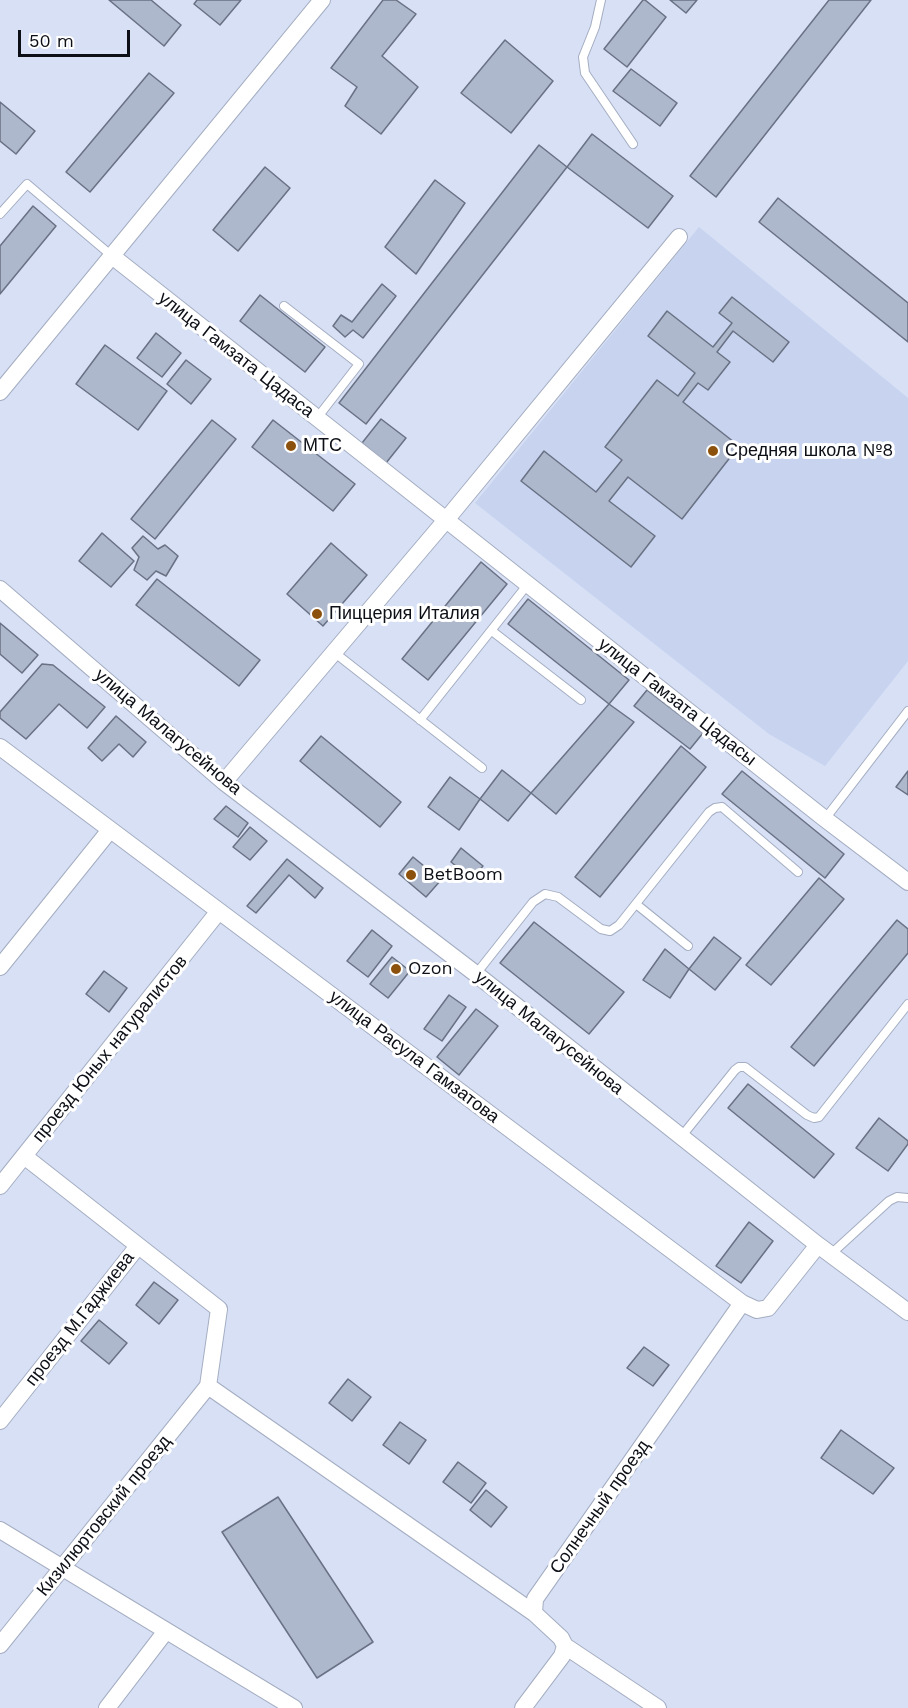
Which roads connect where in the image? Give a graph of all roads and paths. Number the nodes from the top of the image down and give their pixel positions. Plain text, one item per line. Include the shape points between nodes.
1 (322, 0) edge
2 (601, 0) edge
3 (633, 144) dead end
4 (0, 214) edge
5 (679, 237) dead end
6 (112, 256) junction
7 (284, 306) dead end
8 (0, 392) edge
9 (317, 418) junction
10 (446, 520) junction
11 (528, 584) junction
12 (0, 589) edge
13 (492, 631) junction
14 (335, 653) junction
15 (581, 700) dead end
16 (908, 711) edge
17 (420, 720) junction
18 (2, 752) edge
19 (482, 768) dead end
20 (224, 782) junction
21 (825, 819) junction
22 (110, 830) junction
23 (798, 872) dead end
24 (908, 882) edge
25 (636, 904) junction
26 (219, 911) junction
27 (688, 946) dead end
28 (0, 967) edge
29 (476, 974) junction
30 (908, 1004) edge
31 (681, 1138) junction
32 (24, 1156) junction
33 (0, 1186) edge
34 (908, 1198) edge
35 (138, 1246) junction
36 (824, 1250) junction
37 (742, 1303) junction
38 (908, 1312) edge
39 (208, 1386) junction
40 (0, 1421) edge
41 (0, 1530) edge
42 (62, 1568) junction
43 (534, 1613) junction
44 (166, 1631) junction
45 (0, 1645) edge
46 (564, 1646) junction
47 (287, 1706) edge
48 (107, 1708) edge
49 (523, 1708) edge
50 (658, 1708) edge

1 - 6 street
2 - 3 lane via 583,57 585,73
4 - 6 lane via 27,184
5 - 10 street
6 - 8 street
6 - 9 street, улица Гамзата Цадаса
7 - 9 lane via 359,364
9 - 10 street, улица Гамзата Цадаса
10 - 11 street, улица Гамзата Цадасы
10 - 14 street
11 - 13 lane
11 - 21 street, улица Гамзата Цадасы
12 - 20 street, улица Малагусейнова
13 - 15 lane
13 - 17 lane
14 - 17 lane
14 - 20 street
16 - 21 lane
17 - 19 lane
18 - 22 street, улица Расула Гамзатова
20 - 29 street, улица Малагусейнова
21 - 24 street, улица Гамзата Цадасы
22 - 26 street, улица Расула Гамзатова
22 - 28 street
23 - 25 lane via 722,807 715,808
25 - 27 lane
25 - 29 lane via 619,926 610,931 601,929 558,897 545,894 533,902
26 - 32 street, проезд Юных натуралистов
26 - 37 street, улица Расула Гамзатова
29 - 31 street, улица Малагусейнова
30 - 31 lane via 819,1117 807,1115 746,1067 739,1067
31 - 36 street, улица Малагусейнова
32 - 33 street, проезд Юных натуралистов
32 - 35 street
34 - 36 lane via 889,1201
35 - 39 street via 219,1309
35 - 40 street, проезд М.Гаджиева
36 - 37 street via 768,1308 757,1310
36 - 38 street, улица Малагусейнова
37 - 43 street, Солнечный проезд via 535,1599
39 - 42 street, Кизилюртовский проезд
39 - 43 street
41 - 42 street
42 - 44 street
42 - 45 street, Кизилюртовский проезд
43 - 46 street via 561,1638
44 - 47 street
44 - 48 street
46 - 49 street via 562,1656
46 - 50 street

